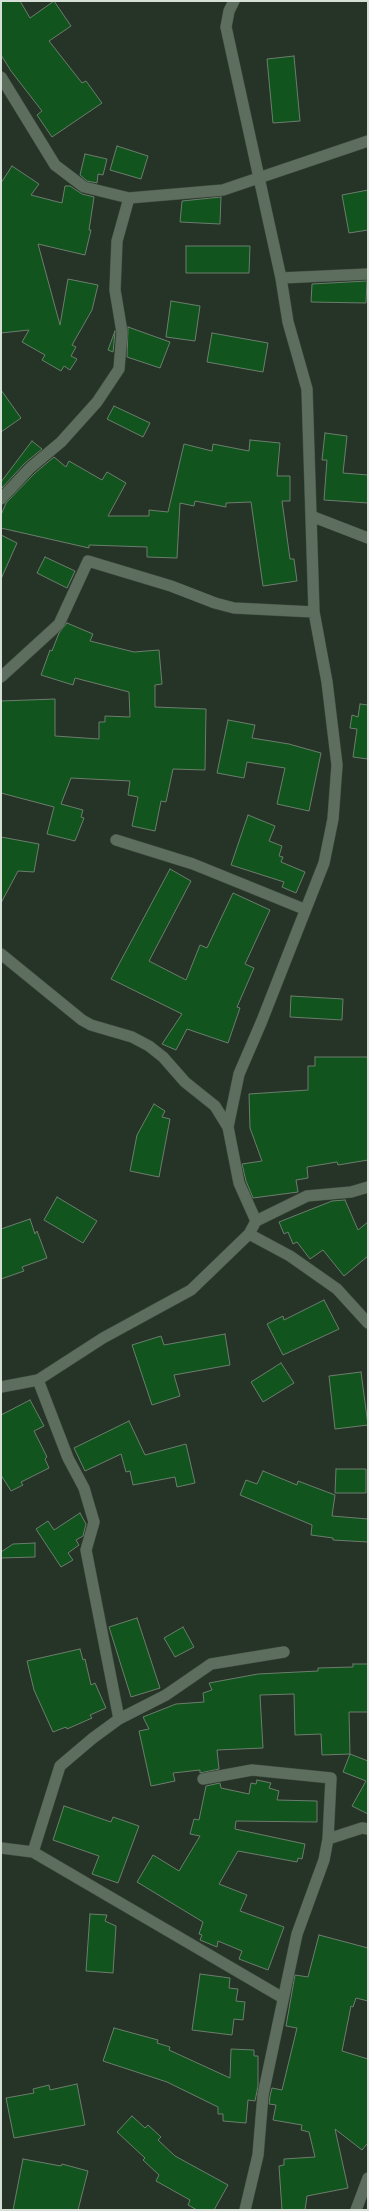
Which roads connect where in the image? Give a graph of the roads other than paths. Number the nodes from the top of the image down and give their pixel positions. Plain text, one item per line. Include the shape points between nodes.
1 (234, 1) edge
2 (1, 77) edge
3 (368, 141) edge
4 (259, 180) junction
5 (129, 198) junction
6 (368, 274) edge
7 (281, 278) junction
8 (1, 499) edge
9 (312, 516) junction
10 (368, 538) edge
11 (314, 612) junction
12 (1, 677) edge
13 (116, 840) dead end
14 (304, 909) junction
15 (1, 954) edge
16 (228, 1128) junction
17 (368, 1187) edge
18 (256, 1221) junction
19 (249, 1234) junction
20 (368, 1323) edge
21 (38, 1380) junction
22 (1, 1387) edge
23 (284, 1652) dead end
24 (119, 1719) junction
25 (203, 1779) dead end
26 (368, 1829) edge
27 (328, 1839) junction
28 (1, 1848) edge
29 (33, 1852) junction
30 (283, 1998) junction
31 (368, 2178) edge
32 (245, 2210) edge
33 (356, 2210) edge

1 - 4 street via 226,27
2 - 5 street via 55,165 84,187
3 - 4 street
4 - 5 street via 223,190
4 - 7 street
5 - 8 street via 117,241 114,290 122,332 119,368 97,402 61,442 30,468
6 - 7 street
7 - 9 street via 288,322 307,389
9 - 10 street
9 - 11 street
11 - 12 street via 234,608 88,561 59,624
11 - 14 street via 338,765 333,819 324,863
13 - 14 street via 193,864
14 - 16 street via 239,1074
15 - 16 street via 82,1020 132,1037 149,1046 185,1082 215,1106
16 - 18 street via 239,1183
17 - 18 street via 351,1192 307,1196
18 - 19 street
19 - 20 street via 290,1256 337,1289
19 - 21 street via 191,1290 103,1338
21 - 22 street
21 - 24 street via 68,1458 84,1488 94,1522 86,1550
23 - 24 street via 211,1664 166,1695
24 - 29 street via 60,1766
25 - 27 street via 252,1770 331,1778
26 - 27 street via 362,1828
27 - 30 street via 324,1860 297,1934
28 - 29 street
29 - 30 street
30 - 32 street via 263,2095 258,2155
31 - 33 street

